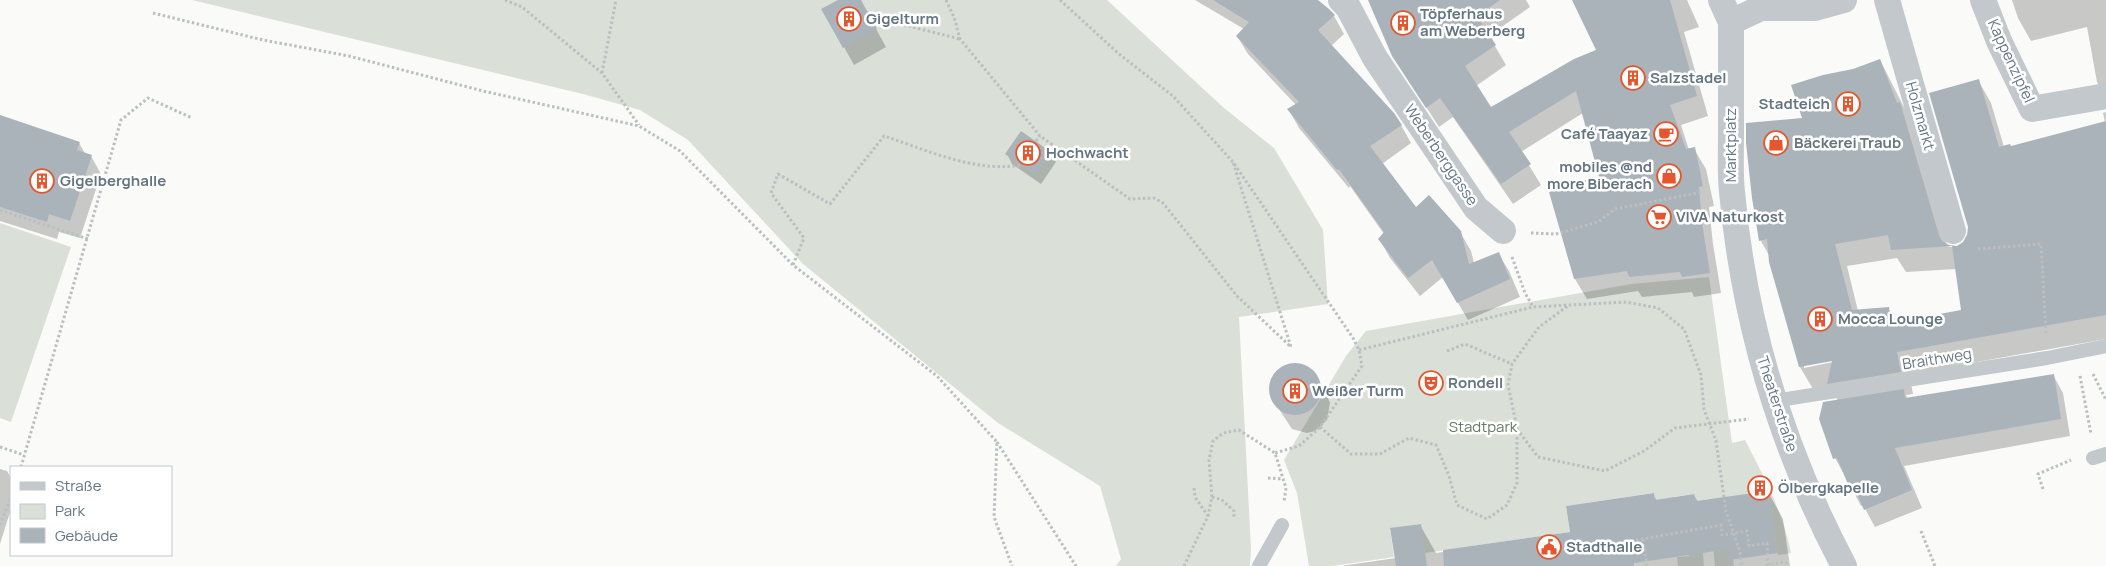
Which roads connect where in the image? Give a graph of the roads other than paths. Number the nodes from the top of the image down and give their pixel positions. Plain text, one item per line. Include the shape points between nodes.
1 (1341, 0) edge
2 (1844, 0) edge
3 (1887, 0) edge
4 (1984, 0) edge
5 (1726, 11) edge
6 (2106, 96) edge
7 (1502, 231) road end
8 (1953, 231) road end
9 (1737, 233) joint
10 (2106, 346) edge
11 (1773, 401) junction
12 (1282, 525) road end
13 (1259, 566) edge
14 (1844, 566) edge

1 - 7 street, Weberberggasse via 1375,58 1476,208
2 - 5 street via 1815,8
3 - 8 street, Holzmarkt
4 - 6 street, Kappenzipfel via 1999,41 2032,109
5 - 9 street, Marktplatz via 1731,190
9 - 11 street, Theaterstraße via 1747,301
10 - 11 lane, Braithweg
11 - 14 street, Theaterstraße via 1809,496
12 - 13 lane

